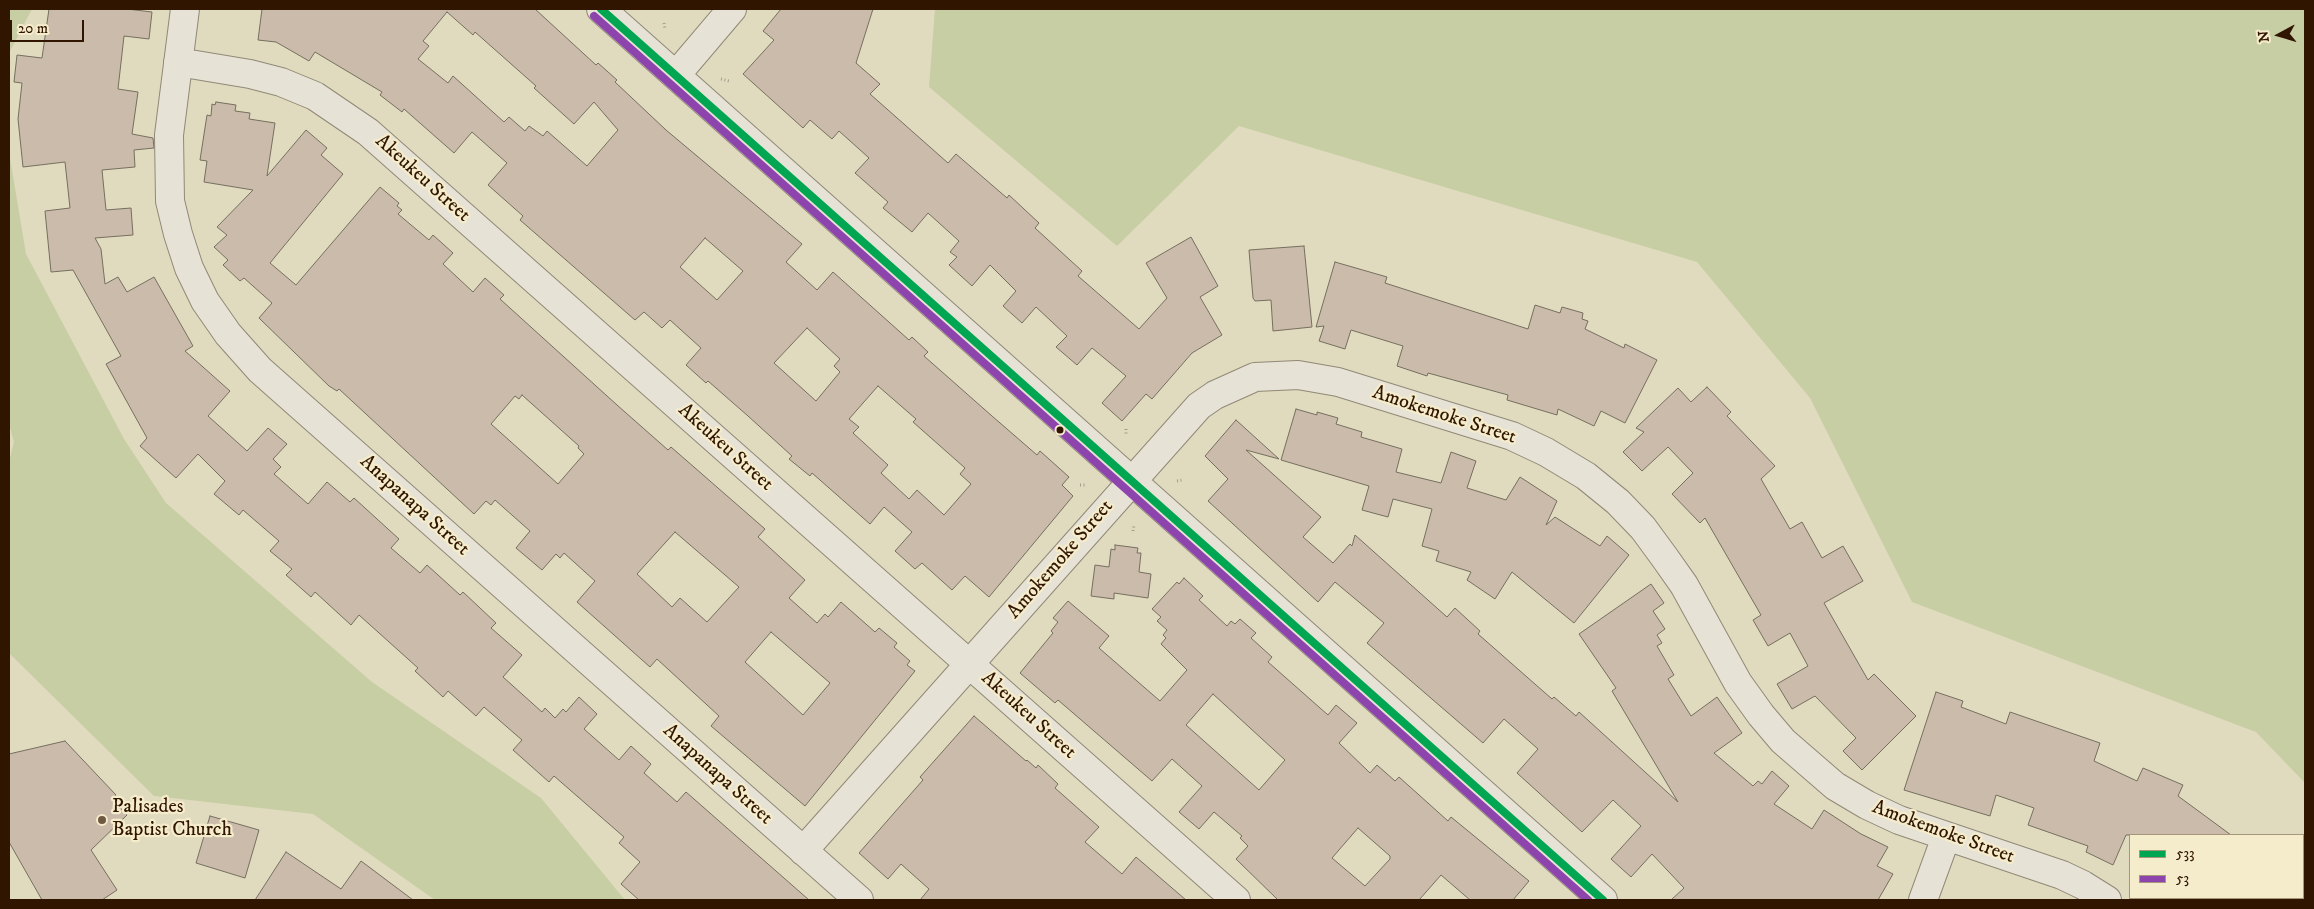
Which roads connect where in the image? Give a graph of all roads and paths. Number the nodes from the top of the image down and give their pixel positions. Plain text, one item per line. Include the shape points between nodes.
1 (185, 9) edge
2 (601, 9) edge
3 (732, 9) edge
4 (664, 23) dead end
5 (665, 29) dead end
6 (178, 62) junction
7 (676, 75) junction
8 (721, 79) dead end
9 (729, 81) dead end
10 (1126, 429) dead end
11 (1126, 434) dead end
12 (1131, 480) junction
13 (1182, 480) dead end
14 (1177, 481) dead end
15 (1080, 485) dead end
16 (1087, 485) dead end
17 (1134, 525) dead end
18 (1133, 530) dead end
19 (969, 664) junction
20 (1946, 837) junction
21 (803, 851) junction
22 (859, 900) edge
23 (1236, 900) edge
24 (1603, 900) edge
25 (1923, 900) edge
26 (2107, 900) edge

1 - 6 street, Anapanapa Street
2 - 7 street
3 - 7 street
4 - 5 path
6 - 19 street, Akeukeu Street via 281,82 315,96 368,132
6 - 21 street, Anapanapa Street via 169,135 170,202 189,268 204,301 228,334 260,370
7 - 12 street
8 - 9 path
10 - 11 path
12 - 19 street, Amokemoke Street
12 - 20 street, Amokemoke Street via 1204,402 1255,377 1280,374 1338,382 1512,436 1586,476 1643,528 1684,584 1738,683 1783,740 1835,786 1867,805
12 - 24 street
13 - 14 path
15 - 16 path
17 - 18 path
19 - 21 street, Amokemoke Street
19 - 23 street, Akeukeu Street
20 - 25 street
20 - 26 street, Amokemoke Street via 2062,875
21 - 22 street, Anapanapa Street

